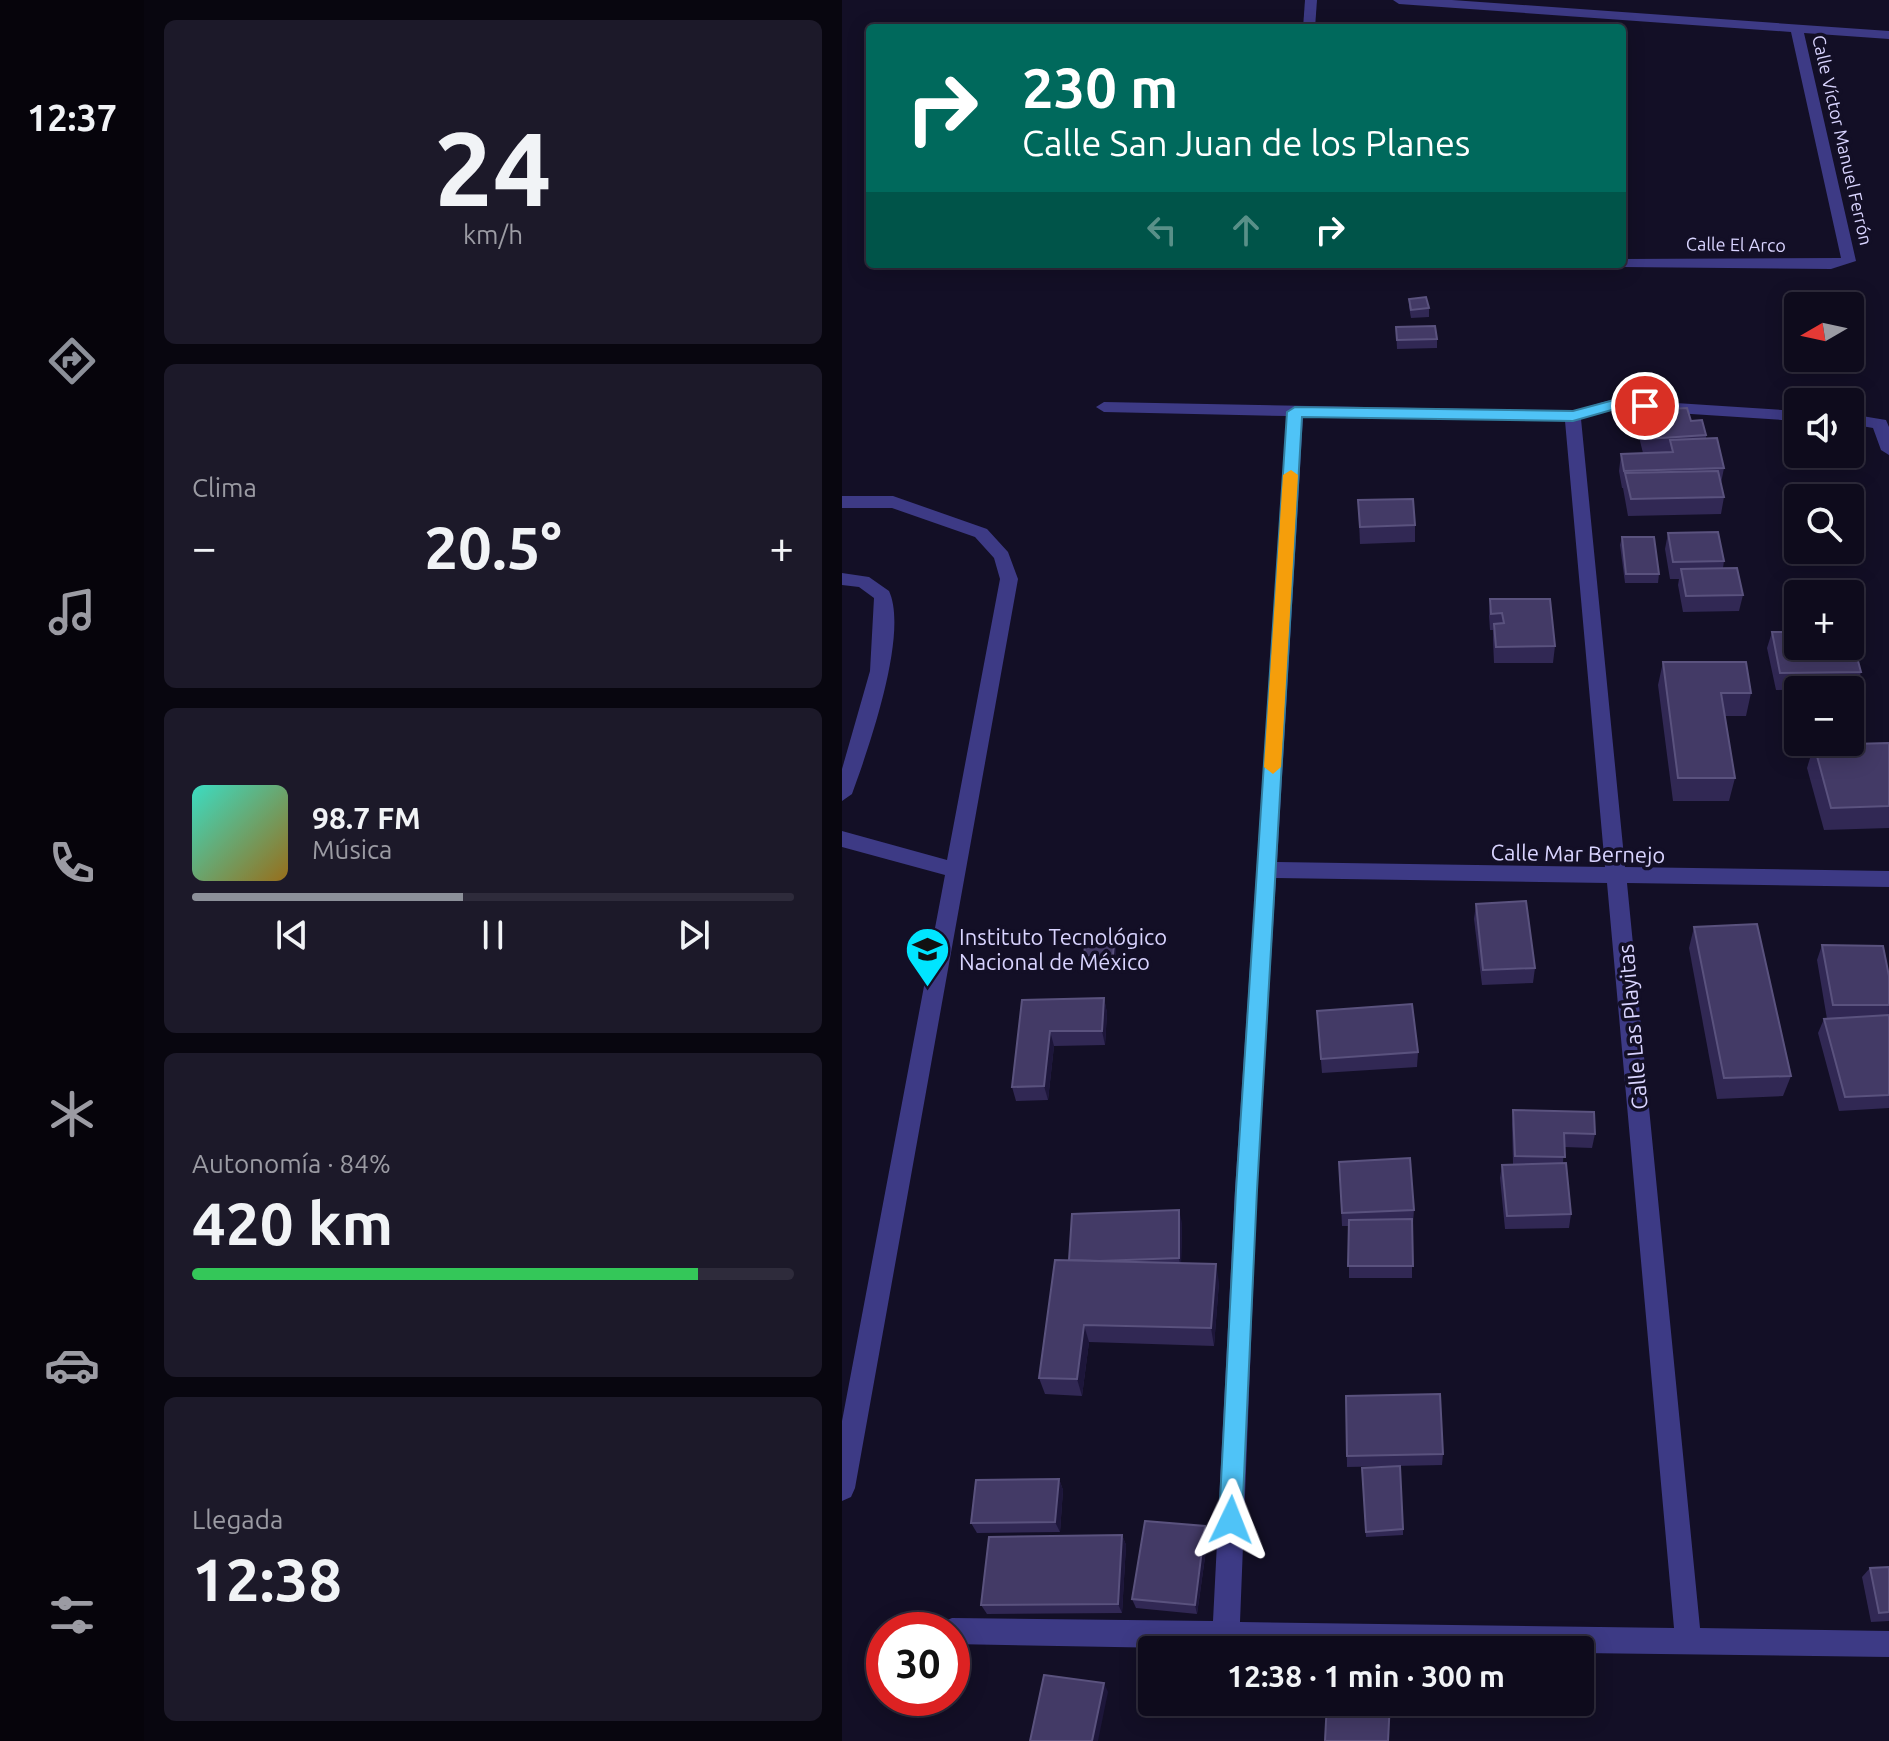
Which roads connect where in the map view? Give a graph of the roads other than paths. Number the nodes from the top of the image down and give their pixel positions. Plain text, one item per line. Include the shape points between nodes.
1 (1311, 0) edge
2 (1399, 0) edge
3 (1530, 9) junction
4 (1309, 24) edge
5 (1532, 24) edge
6 (1797, 29) junction
7 (1889, 35) edge
8 (1849, 261) joint
9 (1626, 263) edge
10 (1104, 407) dead end
11 (1295, 412) junction
12 (1784, 415) edge
13 (1573, 416) junction
14 (1864, 420) edge
15 (1889, 450) edge
16 (842, 502) edge
17 (842, 579) edge
18 (842, 794) edge
19 (842, 839) edge
20 (956, 870) junction
21 (1266, 870) junction
22 (1618, 878) junction
23 (1889, 879) edge
24 (842, 1488) edge
25 (970, 1631) edge
26 (1226, 1636) joint
27 (1594, 1638) edge
28 (1688, 1638) junction
29 (1889, 1644) edge

1 - 4 street
2 - 3 street
3 - 5 street
3 - 6 street
6 - 7 street
6 - 8 street, Calle Víctor Manuel Ferrón
8 - 9 street, Calle El Arco
10 - 11 street
11 - 13 street
11 - 21 street
12 - 13 street via 1614,404
13 - 22 street, Calle Las Playitas
14 - 15 street via 1876,420 1882,427
16 - 20 street via 893,502 942,518 981,533 1002,556 1009,579
17 - 18 street via 863,581 883,595 886,630 860,749
19 - 20 street
20 - 24 street
21 - 22 street, Calle Mar Bernejo
21 - 26 street
22 - 23 street, Calle Mar Bernejo
22 - 28 street, Calle Las Playitas
25 - 26 street
27 - 28 street
28 - 29 street

